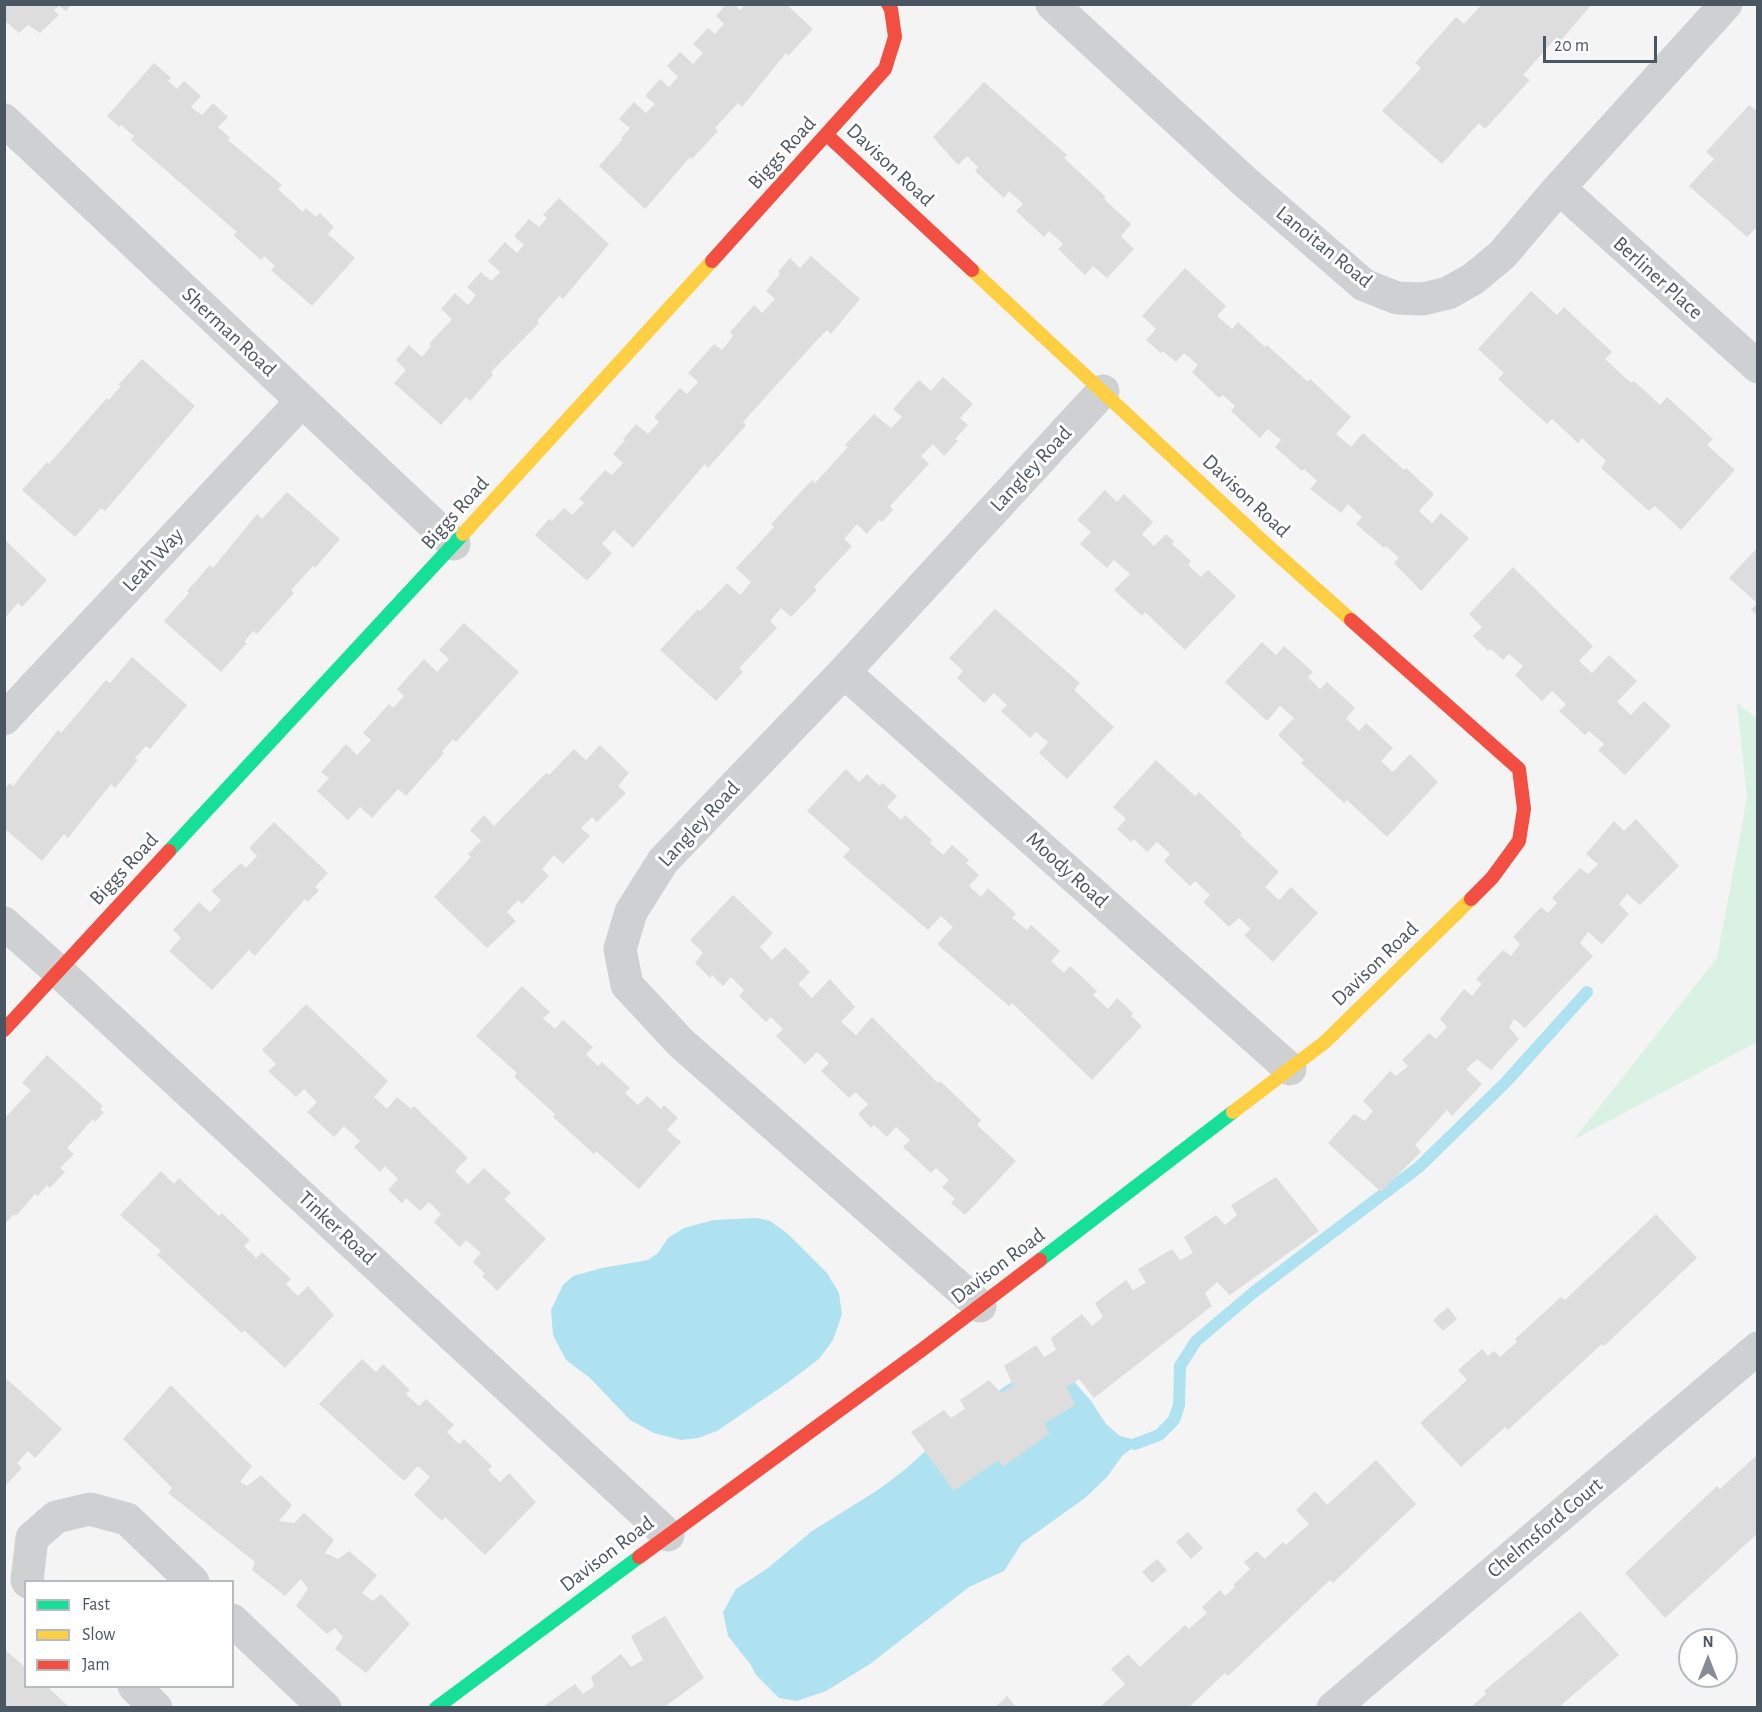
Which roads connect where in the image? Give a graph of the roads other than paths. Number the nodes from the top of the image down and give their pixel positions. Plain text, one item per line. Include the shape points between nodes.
1 (888, 4) edge
2 (1726, 4) edge
3 (1055, 5) edge
4 (4, 120) edge
5 (827, 135) junction
6 (1559, 188) junction
7 (1758, 367) edge
8 (1103, 391) junction
9 (302, 401) junction
10 (454, 544) junction
11 (844, 672) junction
12 (4, 719) edge
13 (4, 923) edge
14 (58, 971) junction
15 (4, 1030) edge
16 (1290, 1069) junction
17 (980, 1306) junction
18 (1758, 1348) edge
19 (668, 1534) junction
20 (27, 1580) edge
21 (192, 1580) edge
22 (234, 1622) edge
23 (136, 1688) edge
24 (156, 1707) edge
25 (325, 1707) edge
26 (436, 1707) edge
27 (1333, 1707) edge

1 - 5 street, Biggs Road via 895,37 885,69
2 - 6 street, Lanoitan Road
3 - 6 street, Lanoitan Road via 1355,278 1397,298 1423,300 1448,293 1473,279 1502,255
4 - 9 street, Sherman Road
5 - 8 street, Davison Road
5 - 10 street, Biggs Road
6 - 7 street, Berliner Place
8 - 11 street, Langley Road
8 - 16 street, Davison Road via 1268,546 1520,769 1524,809 1519,841 1492,878 1325,1042
9 - 10 street, Sherman Road
9 - 12 street, Leah Way
10 - 14 street, Biggs Road
11 - 16 street, Moody Road
11 - 17 street, Langley Road via 663,861 631,912 620,949 627,985 681,1043
13 - 14 street, Tinker Road
14 - 15 street, Biggs Road
14 - 19 street, Tinker Road
16 - 17 street, Davison Road
17 - 19 street, Davison Road
18 - 27 street, Chelmsford Court
19 - 26 street, Davison Road
20 - 21 street via 32,1538 56,1517 90,1509 127,1519
22 - 25 street
23 - 24 street

